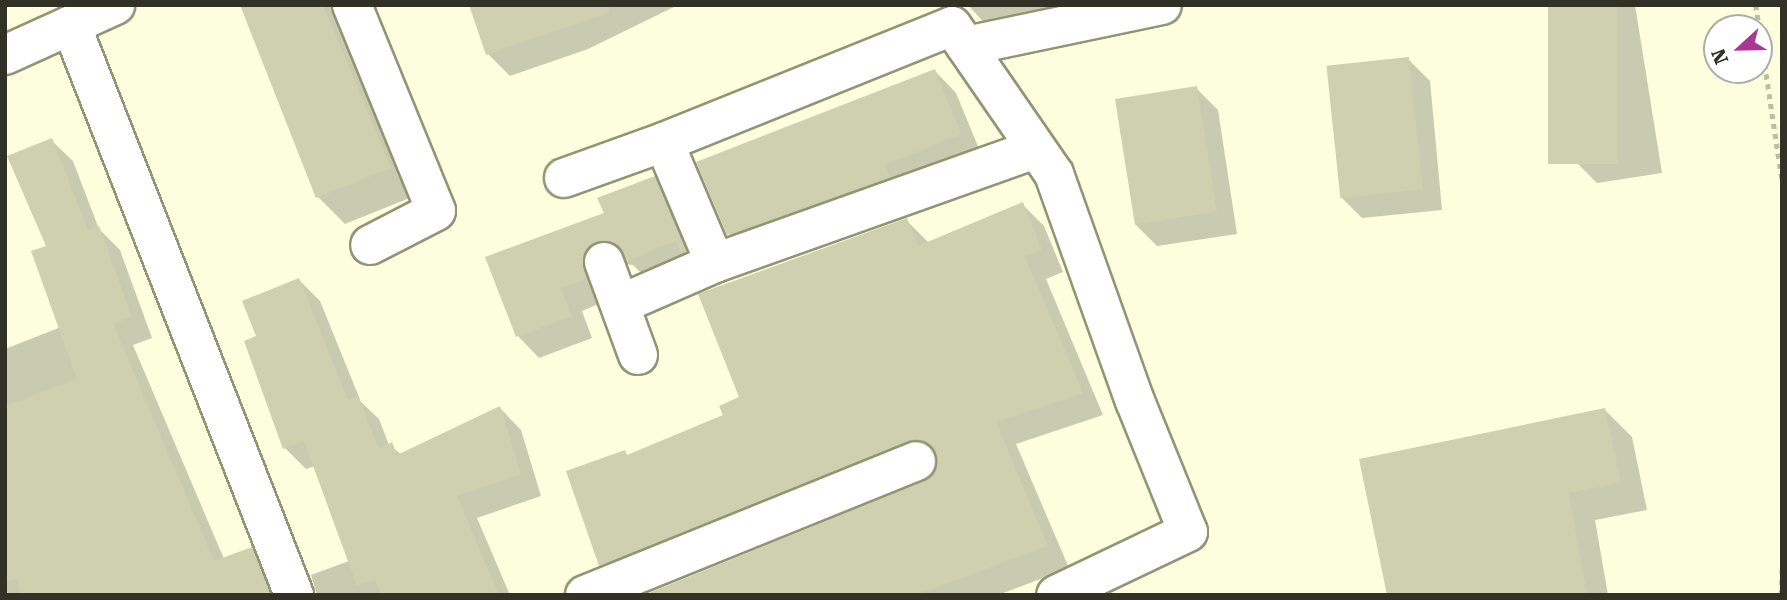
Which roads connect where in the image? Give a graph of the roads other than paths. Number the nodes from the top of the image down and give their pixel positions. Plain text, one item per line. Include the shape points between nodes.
1 (115, 5) edge
2 (352, 5) edge
3 (1163, 5) edge
4 (71, 25) junction
5 (953, 26) edge
6 (5, 55) edge
7 (664, 142) junction
8 (1035, 149) junction
9 (564, 178) dead end
10 (370, 245) dead end
11 (604, 262) dead end
12 (715, 263) junction
13 (621, 304) junction
14 (638, 355) dead end
15 (916, 461) dead end
16 (294, 595) edge
17 (585, 595) edge
18 (1056, 595) edge

1 - 4 street
2 - 10 street via 436,211
3 - 5 street
4 - 6 street
4 - 16 street
5 - 7 street
5 - 8 street
7 - 9 street
7 - 12 street
8 - 12 street
8 - 18 street via 1054,174 1135,401 1188,532
11 - 13 street
12 - 13 street
13 - 14 street
15 - 17 street

